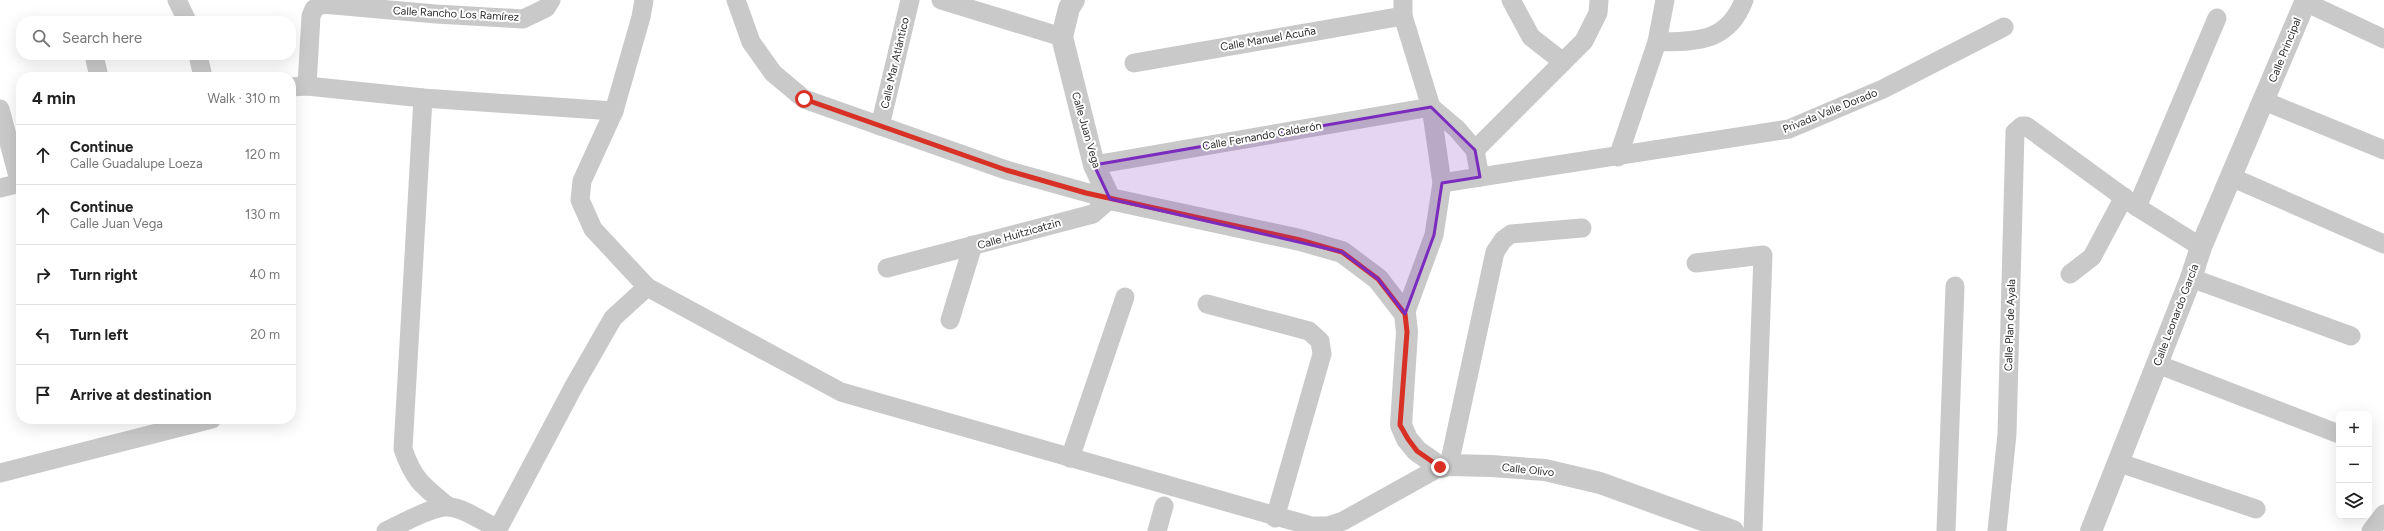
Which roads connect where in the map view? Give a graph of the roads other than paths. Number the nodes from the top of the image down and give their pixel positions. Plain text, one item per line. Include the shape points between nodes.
1 (177, 0) edge
2 (551, 0) edge
3 (644, 0) edge
4 (736, 0) edge
5 (910, 0) edge
6 (942, 0) edge
7 (1074, 0) edge
8 (1511, 0) edge
9 (1599, 0) edge
10 (1665, 0) edge
11 (1744, 0) edge
12 (2306, 1) edge
13 (437, 7) edge
14 (1403, 8) edge
15 (185, 16) edge
16 (2217, 18) dead end
17 (2004, 27) dead end
18 (1062, 37) junction
19 (2384, 39) edge
20 (1657, 42) junction
21 (95, 60) edge
22 (199, 60) edge
23 (1563, 62) junction
24 (1134, 63) dead end
25 (98, 72) edge
26 (202, 72) edge
27 (299, 86) edge
28 (423, 98) junction
29 (2264, 100) junction
30 (1430, 107) junction
31 (0, 109) edge
32 (614, 110) junction
33 (880, 126) junction
34 (1475, 150) junction
35 (2384, 150) edge
36 (1618, 157) junction
37 (1094, 165) junction
38 (16, 168) edge
39 (1480, 177) junction
40 (2230, 177) junction
41 (1442, 183) junction
42 (16, 184) edge
43 (0, 188) edge
44 (1110, 199) junction
45 (2130, 202) junction
46 (1582, 228) dead end
47 (2384, 244) edge
48 (973, 245) junction
49 (2201, 247) junction
50 (1696, 263) dead end
51 (887, 268) dead end
52 (2070, 274) dead end
53 (2191, 278) junction
54 (1955, 286) dead end
55 (647, 287) junction
56 (1125, 297) dead end
57 (1207, 304) dead end
58 (1405, 314) junction
59 (950, 320) dead end
60 (2351, 336) dead end
61 (2157, 364) junction
62 (192, 424) edge
63 (2336, 433) edge
64 (1070, 458) junction
65 (2117, 462) junction
66 (1445, 466) junction
67 (0, 473) edge
68 (1164, 506) dead end
69 (449, 507) junction
70 (2256, 509) dead end
71 (2384, 514) edge
72 (1275, 518) junction
73 (386, 531) edge
74 (1156, 531) edge
75 (1732, 531) edge
76 (1753, 531) edge
77 (1946, 531) edge
78 (1997, 531) edge
79 (2091, 531) edge
80 (2371, 531) edge

1 - 15 street
2 - 13 street, Calle Rancho Los Ramírez via 546,8 523,19
3 - 32 street
4 - 33 street via 751,42 773,73 804,99
5 - 33 street, Calle Mar Atlántico
6 - 18 street
7 - 18 street, Calle Juan Vega via 1069,8
8 - 23 street via 1532,37
9 - 23 street via 1598,13 1584,41
10 - 20 street
11 - 20 street via 1740,10 1724,31 1700,40
12 - 19 street
12 - 29 street, Calle Principal
13 - 27 street, Calle Rancho Los Ramírez via 322,4 314,9 311,16
14 - 24 street, Calle Manuel Acuña
14 - 30 street
16 - 45 street
17 - 36 street, Privada Valle Dorado via 1883,89 1789,129
18 - 37 street, Calle Juan Vega
20 - 36 street
21 - 25 street
22 - 26 street
23 - 34 street
27 - 28 street
28 - 32 street
28 - 69 street via 403,449 410,469 421,484
29 - 35 street
29 - 40 street, Calle Leonardo García
30 - 34 street via 1457,129
30 - 37 street, Calle Fernando Calderón
30 - 41 street
31 - 38 street
32 - 55 street via 582,181 580,200 593,229
33 - 44 street via 1006,170
34 - 39 street
36 - 39 street, Privada Valle Dorado
37 - 44 street, Calle Juan Vega
39 - 41 street, Privada Valle Dorado
40 - 47 street
40 - 49 street, Calle Leonardo García
41 - 58 street via 1434,235
42 - 43 street
44 - 48 street, Calle Huitzicatzin via 1093,214
44 - 58 street via 1300,240 1342,252 1378,279
45 - 49 street
45 - 52 street via 2092,257
45 - 78 street, Calle Plan de Ayala via 2026,126 2015,132 2007,434
46 - 66 street via 1511,234 1495,252
48 - 51 street
48 - 59 street, Calle Huitzicatzin
49 - 53 street, Calle Leonardo García
50 - 76 street via 1763,255
53 - 60 street
53 - 61 street, Calle Leonardo García
54 - 77 street
55 - 64 street via 841,392
55 - 69 street via 613,318 498,529 462,510
56 - 64 street
57 - 72 street via 1310,331 1320,341 1322,354
58 - 66 street via 1407,332 1400,425 1417,451
61 - 63 street
61 - 65 street, Calle Leonardo García
62 - 67 street
64 - 72 street
65 - 70 street
65 - 79 street, Calle Leonardo García
66 - 72 street via 1343,521 1328,526 1311,526
66 - 75 street, Calle Olivo via 1544,470 1600,483
68 - 74 street
69 - 73 street via 438,507
71 - 80 street

